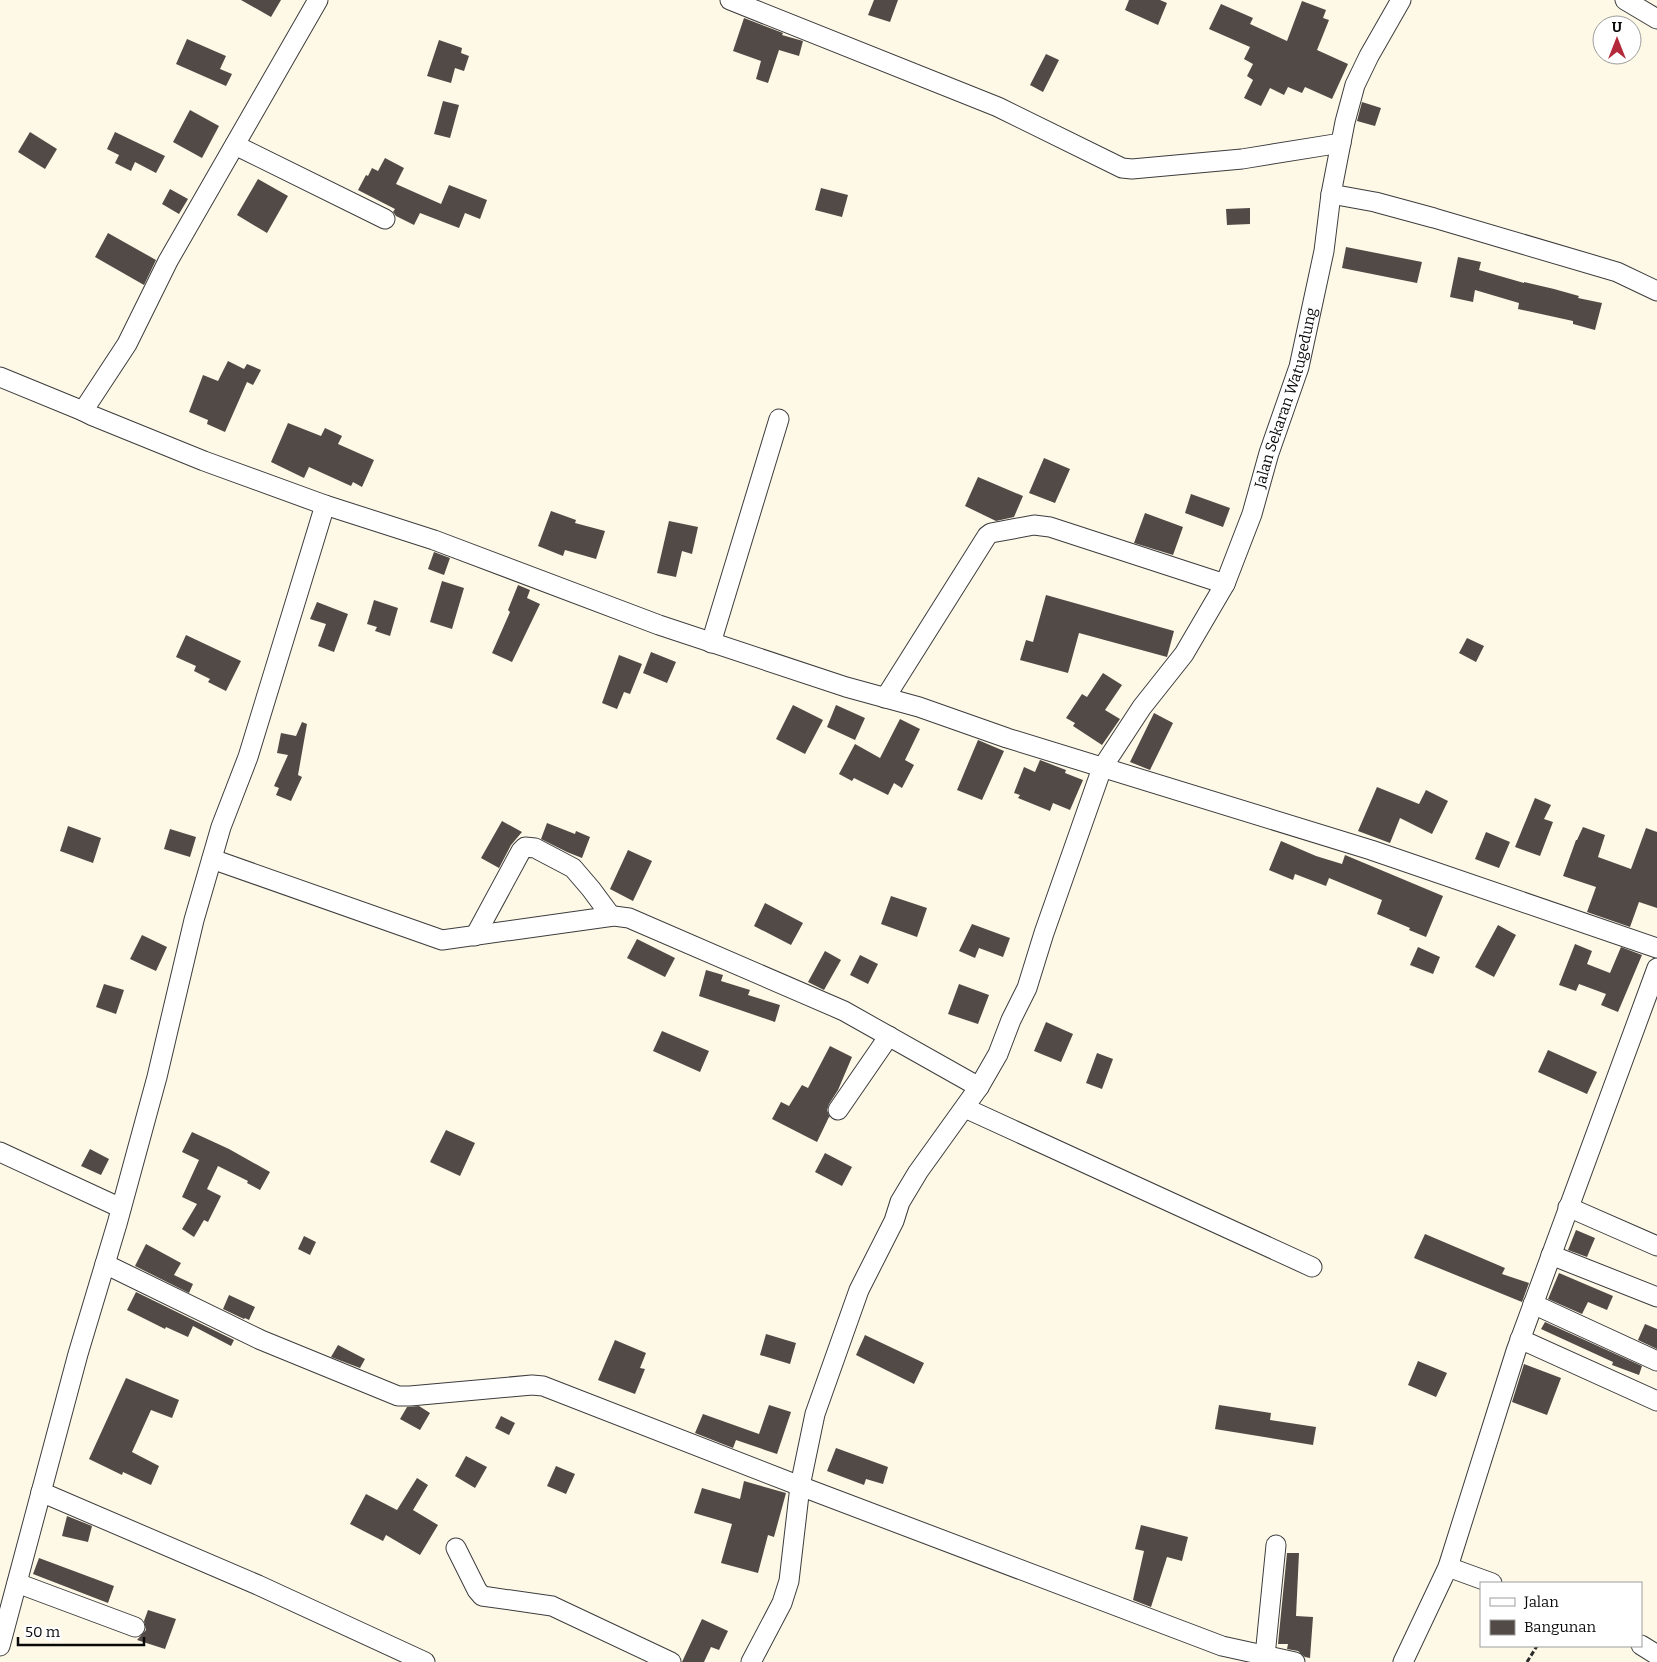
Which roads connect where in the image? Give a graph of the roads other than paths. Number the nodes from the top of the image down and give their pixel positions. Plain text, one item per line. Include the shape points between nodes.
1 (318, 0) edge
2 (730, 0) edge
3 (1401, 0) edge
4 (1625, 0) edge
5 (1657, 20) edge
6 (1341, 143) junction
7 (235, 145) junction
8 (1331, 194) junction
9 (385, 219) dead end
10 (1657, 291) edge
11 (0, 377) edge
12 (83, 410) junction
13 (779, 419) dead end
14 (325, 505) junction
15 (1225, 584) junction
16 (711, 643) junction
17 (885, 698) junction
18 (1102, 768) junction
19 (212, 859) junction
20 (611, 916) junction
21 (475, 936) junction
22 (1657, 948) edge
23 (1657, 968) edge
24 (889, 1036) junction
25 (979, 1087) junction
26 (965, 1108) junction
27 (838, 1110) dead end
28 (0, 1152) edge
29 (1568, 1207) junction
30 (121, 1208) junction
31 (1657, 1246) edge
32 (1551, 1255) junction
33 (105, 1264) junction
34 (1312, 1267) dead end
35 (1657, 1297) edge
36 (1533, 1304) junction
37 (1520, 1339) junction
38 (1657, 1361) edge
39 (1657, 1401) edge
40 (800, 1486) junction
41 (41, 1492) junction
42 (1276, 1545) dead end
43 (456, 1548) dead end
44 (1448, 1567) junction
45 (1489, 1582) edge
46 (17, 1583) junction
47 (135, 1627) dead end
48 (0, 1646) edge
49 (1642, 1646) edge
50 (1657, 1655) edge
51 (1265, 1656) junction
52 (425, 1662) edge
53 (671, 1662) edge
54 (751, 1662) edge
55 (1295, 1662) edge
56 (1403, 1662) edge

1 - 7 street
2 - 6 street via 998,107 1122,168 1242,159
3 - 6 street, Jalan Sekaran Watugedung via 1355,85
4 - 5 street
6 - 8 street, Jalan Sekaran Watugedung
7 - 9 street
7 - 12 street via 168,261 126,344
8 - 10 street via 1434,218 1617,272
8 - 15 street, Jalan Sekaran Watugedung via 1324,251 1299,367 1252,514
11 - 12 street
12 - 14 street via 204,461
13 - 16 street
14 - 16 street via 434,540
14 - 19 street via 248,757
15 - 17 street via 1050,527 1034,526 991,533
15 - 18 street, Jalan Sekaran Watugedung via 1184,654 1142,707
16 - 17 street
17 - 18 street
18 - 22 street via 1371,850
18 - 25 street, Jalan Sekaran Watugedung via 1027,988 998,1054
19 - 21 street via 442,940
19 - 30 street
20 - 21 street
20 - 21 street via 573,868 535,848 525,847
20 - 24 street via 629,918 844,1011
23 - 29 street
24 - 25 street
24 - 27 street
25 - 26 street, Jalan Sekaran Watugedung
26 - 34 street
26 - 40 street, Jalan Sekaran Watugedung via 900,1202 894,1221 859,1290 815,1414
28 - 30 street
29 - 31 street
29 - 32 street
30 - 33 street
32 - 35 street
32 - 36 street
33 - 40 street via 261,1340 398,1396 543,1386
33 - 41 street
36 - 37 street
36 - 38 street
37 - 39 street
37 - 44 street
40 - 51 street via 1222,1646
40 - 54 street, Jalan Sekaran Watugedung via 789,1581 782,1602
41 - 46 street
41 - 52 street via 258,1585
42 - 51 street
43 - 53 street via 482,1596 552,1606
44 - 45 street
44 - 56 street
46 - 47 street
46 - 48 street
49 - 50 street
51 - 55 street

